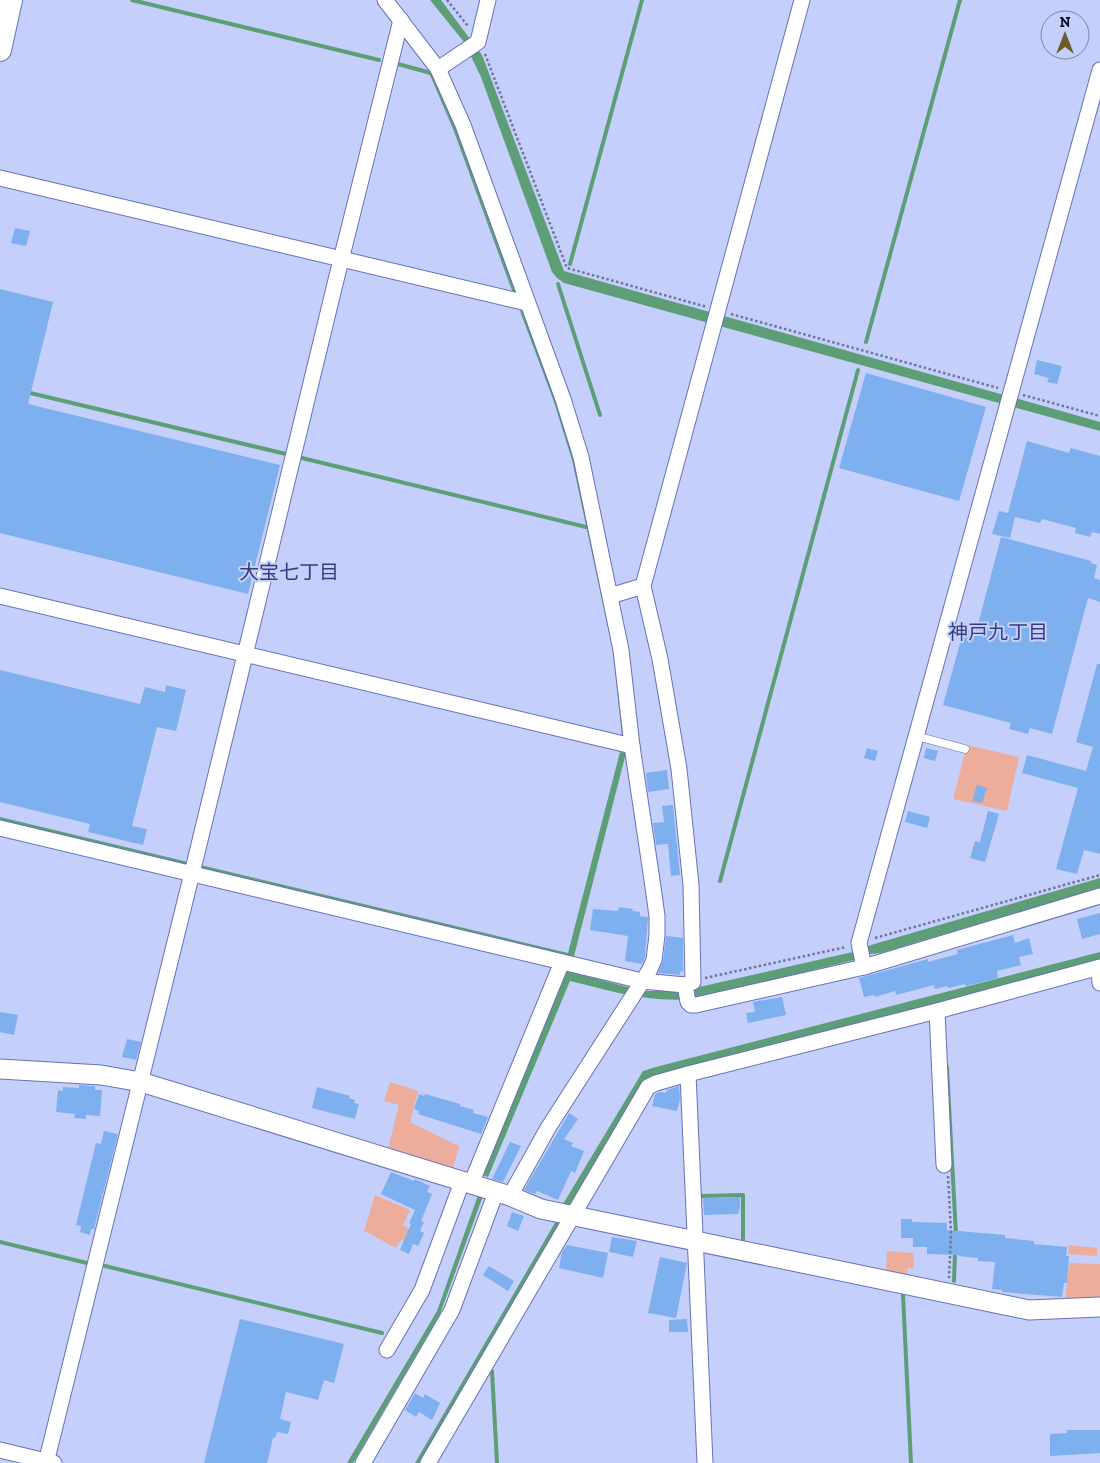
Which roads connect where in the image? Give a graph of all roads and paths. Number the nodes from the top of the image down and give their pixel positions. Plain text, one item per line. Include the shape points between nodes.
1 (11, 0) edge
2 (385, 0) edge
3 (488, 0) edge
4 (802, 0) edge
5 (401, 20) junction
6 (0, 50) edge
7 (438, 69) junction
8 (1100, 70) edge
9 (0, 178) edge
10 (341, 258) junction
11 (527, 303) junction
12 (643, 586) junction
13 (0, 596) edge
14 (610, 596) junction
15 (246, 653) junction
16 (916, 736) junction
17 (632, 746) junction
18 (966, 749) dead end
19 (0, 828) edge
20 (194, 868) junction
21 (1100, 874) edge
22 (1100, 896) edge
23 (861, 955) junction
24 (562, 962) junction
25 (1100, 973) edge
26 (640, 983) junction
27 (688, 984) junction
28 (937, 1011) junction
29 (0, 1069) edge
30 (688, 1074) junction
31 (141, 1082) junction
32 (944, 1165) joint
33 (467, 1183) junction
34 (503, 1194) junction
35 (572, 1215) junction
36 (696, 1240) junction
37 (948, 1292) junction
38 (1100, 1307) edge
39 (387, 1350) dead end
40 (0, 1450) edge
41 (49, 1462) edge
42 (363, 1463) edge
43 (428, 1463) edge
44 (706, 1463) edge

1 - 6 main road
2 - 5 street
3 - 7 street via 478,42
4 - 12 street
5 - 7 street
5 - 10 street
7 - 11 street via 463,125
8 - 16 street
9 - 10 street
10 - 11 street
10 - 15 street
11 - 14 street via 581,457
12 - 14 street
12 - 27 street via 660,659 679,769 691,885
13 - 15 street
14 - 17 street via 622,650
15 - 17 street
15 - 20 street
16 - 18 lane
16 - 23 street
17 - 26 street via 657,916 654,960
19 - 20 street
20 - 24 street
20 - 31 street
21 - 23 path
22 - 23 street
23 - 27 path
23 - 27 street via 696,1005 688,1002
24 - 26 street
24 - 33 street
25 - 28 street
26 - 27 street
26 - 34 street
28 - 30 street
28 - 32 street
29 - 31 street via 101,1075
30 - 35 street via 648,1087
30 - 36 street
31 - 33 street
31 - 41 street
32 - 37 path via 947,1166 951,1232
33 - 34 street
33 - 39 street via 422,1290
34 - 35 street via 541,1209
34 - 42 street via 452,1310
35 - 36 street
35 - 43 street
36 - 37 street
36 - 44 street
37 - 38 street via 1029,1310
40 - 41 street

